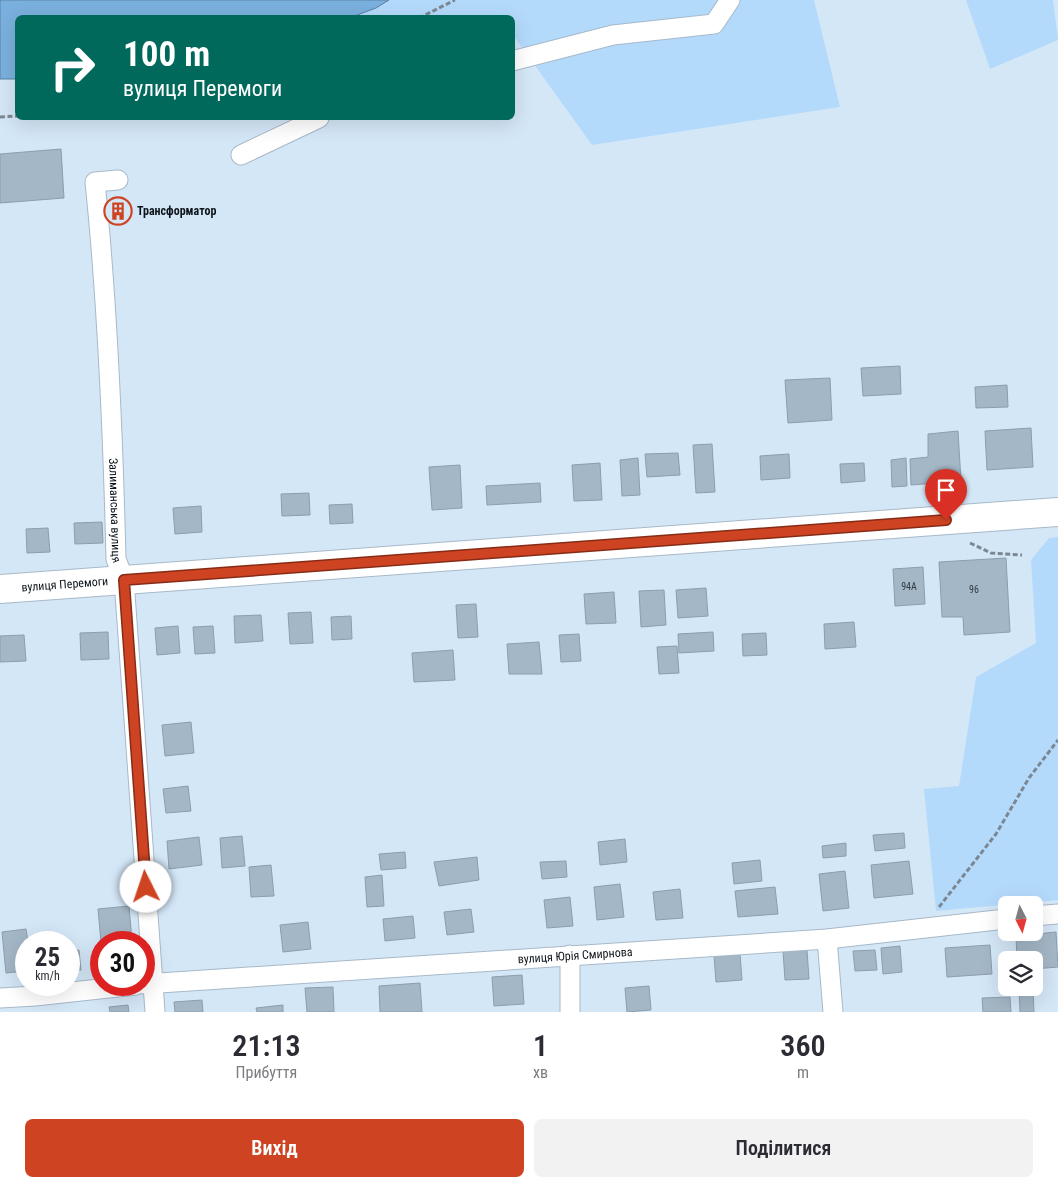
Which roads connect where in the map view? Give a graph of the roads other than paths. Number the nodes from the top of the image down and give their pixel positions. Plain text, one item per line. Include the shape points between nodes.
1 (730, 0) edge
2 (515, 60) edge
3 (315, 120) edge
4 (241, 155) dead end
5 (118, 180) dead end
6 (1058, 512) edge
7 (124, 580) junction
8 (0, 589) edge
9 (1058, 914) edge
10 (1043, 915) edge
11 (998, 920) edge
12 (141, 931) edge
13 (826, 939) junction
14 (570, 955) junction
15 (155, 983) edge
16 (90, 990) edge
17 (149, 996) edge
18 (0, 998) edge
19 (155, 1012) edge
20 (570, 1012) edge
21 (833, 1012) edge

1 - 2 street via 714,24 613,35
3 - 4 street
5 - 7 street, Залиманська вулиця via 95,182 113,415 116,560
6 - 7 main road, вулиця Перемоги
7 - 8 main road, вулиця Перемоги
7 - 12 street, Залиманська вулиця
9 - 10 street
11 - 13 street, вулиця Юрія Смирнова
13 - 14 street, вулиця Юрія Смирнова
13 - 21 street
14 - 15 street, вулиця Юрія Смирнова
14 - 20 street
16 - 18 street, вулиця Юрія Смирнова
17 - 19 street, Залиманська вулиця

